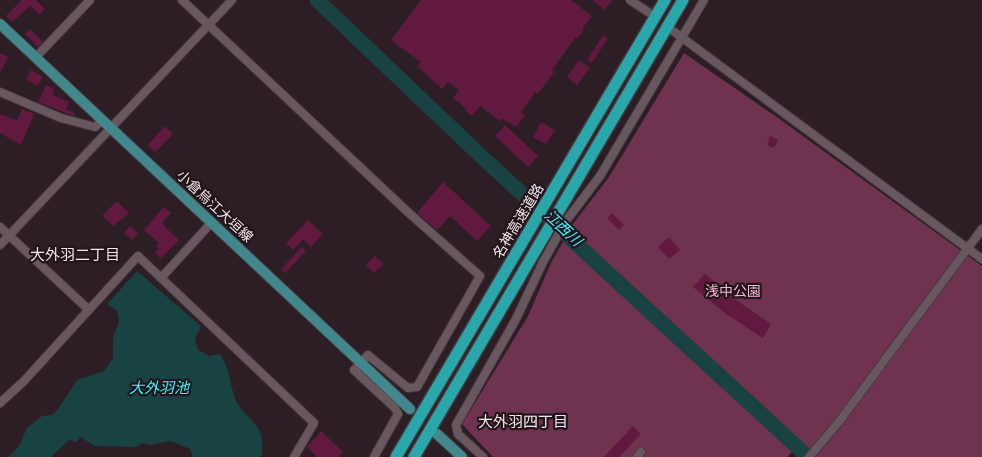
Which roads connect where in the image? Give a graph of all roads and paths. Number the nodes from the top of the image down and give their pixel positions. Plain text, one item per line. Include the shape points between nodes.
1 (90, 0) edge
2 (182, 0) edge
3 (232, 0) edge
4 (630, 0) edge
5 (665, 0) edge
6 (683, 0) edge
7 (704, 0) edge
8 (640, 3) edge
9 (648, 12) dead end
10 (0, 24) edge
11 (208, 24) junction
12 (673, 30) dead end
13 (682, 37) junction
14 (36, 57) junction
15 (0, 92) edge
16 (106, 123) junction
17 (212, 222) junction
18 (0, 228) edge
19 (982, 230) edge
20 (9, 236) junction
21 (0, 245) edge
22 (968, 249) junction
23 (982, 259) edge
24 (161, 278) junction
25 (89, 310) junction
26 (360, 360) junction
27 (0, 402) edge
28 (410, 409) dead end
29 (437, 434) dead end
30 (811, 455) edge
31 (294, 457) edge
32 (374, 457) edge
33 (396, 457) edge
34 (414, 457) edge
35 (462, 457) edge
36 (483, 457) edge

1 - 14 street
2 - 11 street
3 - 11 street
4 - 8 street
5 - 33 highway, 名神高速道路
6 - 34 highway
7 - 13 street
8 - 9 street
10 - 14 main road, 小倉烏江大垣線
11 - 16 street
11 - 26 street via 480,276 417,387 408,388 368,355
12 - 13 street
13 - 22 street
13 - 36 street via 600,176 566,221 516,320 456,425 458,434
14 - 16 main road, 小倉烏江大垣線
15 - 16 street via 80,125 95,128
16 - 17 main road, 小倉烏江大垣線
16 - 20 street
17 - 24 street
17 - 26 main road, 小倉烏江大垣線
18 - 20 street
19 - 22 street
20 - 21 street
20 - 25 street
22 - 23 street
22 - 30 street
24 - 25 street via 138,256
24 - 31 street via 314,424
25 - 27 street via 24,381
26 - 28 main road, 小倉烏江大垣線
26 - 32 street via 354,370 396,408 398,414
29 - 35 main road

